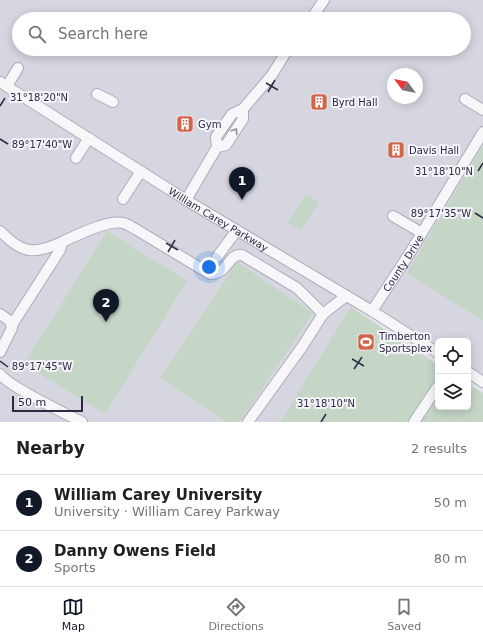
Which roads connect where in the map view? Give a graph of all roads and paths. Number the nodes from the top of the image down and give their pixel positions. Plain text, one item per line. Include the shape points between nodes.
1 (324, 0) edge
2 (316, 12) edge
3 (284, 56) edge
4 (18, 68) dead end
5 (4, 84) edge
6 (97, 94) dead end
7 (465, 99) dead end
8 (113, 102) dead end
9 (483, 110) edge
10 (483, 132) edge
11 (88, 138) junction
12 (76, 158) dead end
13 (141, 171) junction
14 (123, 199) dead end
15 (186, 200) junction
16 (393, 216) dead end
17 (237, 230) junction
18 (0, 231) edge
19 (422, 233) junction
20 (62, 242) junction
21 (217, 257) dead end
22 (346, 296) junction
23 (372, 311) junction
24 (0, 314) edge
25 (323, 314) junction
26 (12, 325) junction
27 (435, 351) edge
28 (0, 352) edge
29 (0, 374) edge
30 (471, 374) edge
31 (483, 382) edge
32 (435, 390) edge
33 (82, 422) edge
34 (248, 422) edge
35 (414, 422) edge

1 - 2 street
3 - 15 street via 272,75 243,109 232,114 216,137 217,147
4 - 5 street
5 - 11 street, William Carey Parkway
6 - 8 street
7 - 9 street
10 - 19 street, County Drive
11 - 12 street
11 - 13 street, William Carey Parkway
13 - 14 street
13 - 15 street, William Carey Parkway
15 - 17 street, William Carey Parkway
16 - 19 street
17 - 21 street
17 - 22 street, William Carey Parkway
18 - 20 street via 11,243 24,249 43,249
19 - 23 street, County Drive
20 - 25 street via 104,225 122,222 210,274 219,273 239,254 297,288
20 - 26 street via 60,250
22 - 23 street, William Carey Parkway
22 - 25 street
23 - 27 street, William Carey Parkway
24 - 26 street
25 - 34 street
26 - 28 street
29 - 33 street via 7,382
30 - 31 street
32 - 35 street

